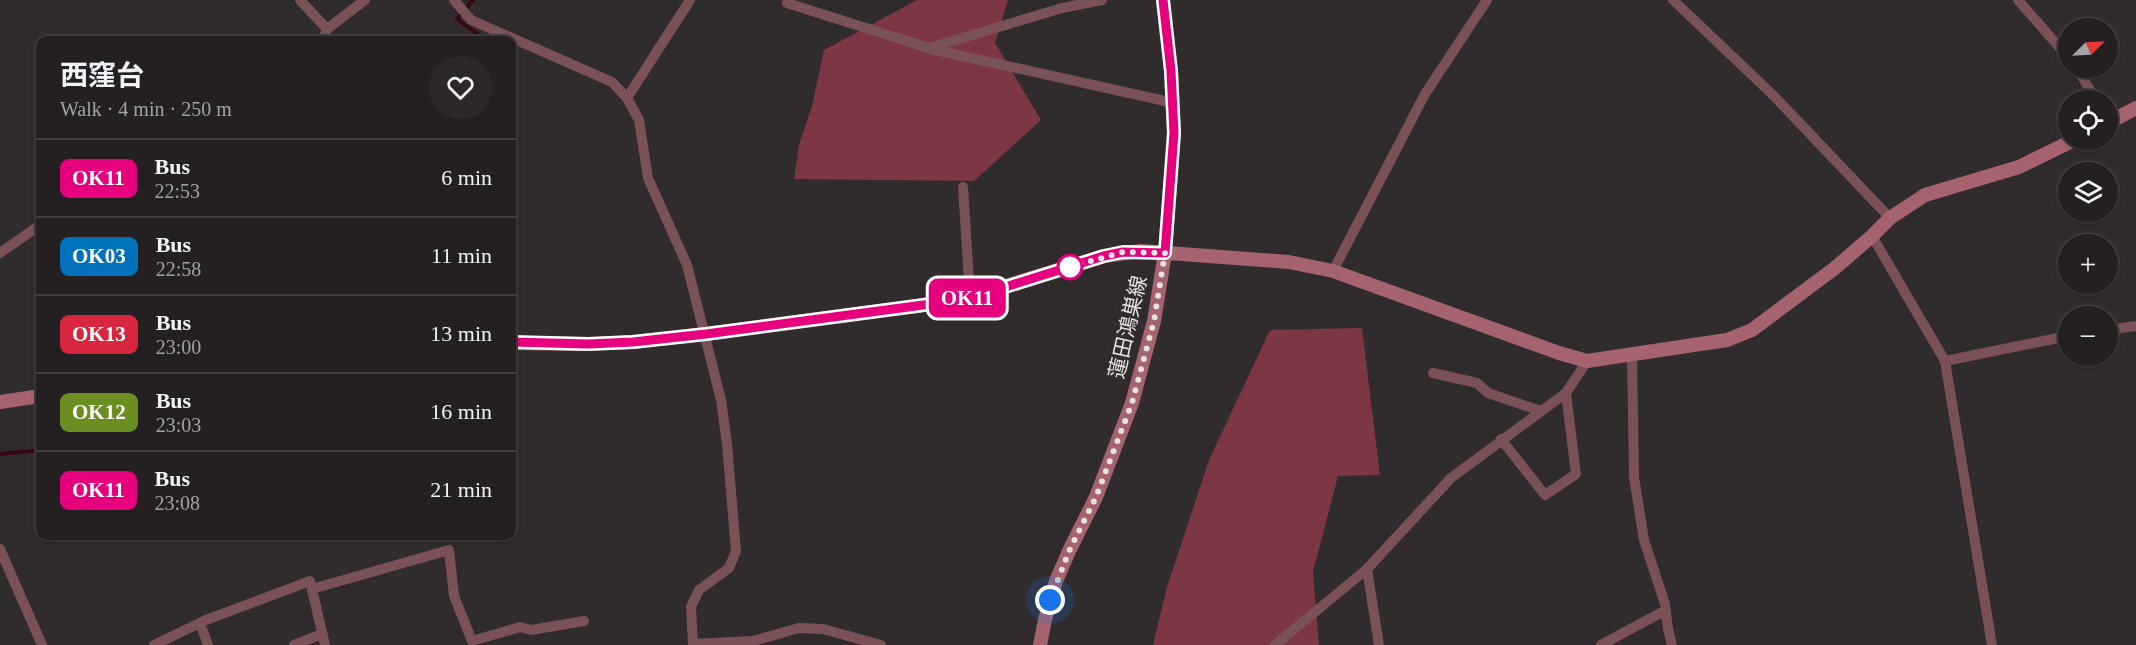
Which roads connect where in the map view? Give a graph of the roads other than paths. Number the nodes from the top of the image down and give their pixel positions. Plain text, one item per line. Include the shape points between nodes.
1 (300, 0) edge
2 (365, 0) edge
3 (454, 0) edge
4 (690, 0) edge
5 (1102, 0) edge
6 (1164, 0) edge
7 (1487, 0) edge
8 (1673, 0) edge
9 (2018, 0) edge
10 (785, 1) edge
11 (327, 29) junction
12 (324, 36) edge
13 (507, 36) edge
14 (516, 40) edge
15 (2058, 46) edge
16 (928, 48) junction
17 (627, 98) junction
18 (1174, 103) junction
19 (2136, 108) edge
20 (2118, 117) edge
21 (2058, 148) edge
22 (963, 187) dead end
23 (1890, 218) junction
24 (36, 228) edge
25 (1872, 236) junction
26 (0, 253) edge
27 (1165, 253) junction
28 (1333, 271) junction
29 (970, 297) junction
30 (2136, 327) edge
31 (2118, 329) edge
32 (706, 334) junction
33 (2058, 338) edge
34 (516, 342) edge
35 (1632, 353) junction
36 (1587, 361) junction
37 (1945, 362) junction
38 (1433, 373) dead end
39 (1566, 393) junction
40 (36, 397) edge
41 (0, 402) edge
42 (1541, 411) junction
43 (1501, 439) junction
44 (0, 549) edge
45 (1367, 569) junction
46 (312, 589) junction
47 (1666, 610) junction
48 (584, 621) dead end
49 (200, 623) junction
50 (322, 634) junction
51 (42, 645) edge
52 (154, 645) edge
53 (208, 645) edge
54 (294, 645) edge
55 (325, 645) edge
56 (693, 645) edge
57 (882, 645) edge
58 (1040, 645) edge
59 (1275, 645) edge
60 (1379, 645) edge
61 (1601, 645) edge
62 (1672, 645) edge
63 (1992, 645) edge

1 - 11 street
2 - 11 street
3 - 13 street via 471,20
4 - 17 street
5 - 16 street
6 - 18 street, 蓮田鴻巣線
7 - 28 street via 1425,94
8 - 23 street via 1774,96
9 - 15 street
10 - 16 street
11 - 12 street
14 - 17 street via 612,82
16 - 18 street
17 - 32 street via 639,120 648,178 687,265
18 - 27 street, 蓮田鴻巣線
19 - 20 street
21 - 23 street via 2019,167 1925,195
22 - 29 street
23 - 25 street
24 - 26 street
25 - 35 street via 1752,330 1727,340
25 - 37 street
27 - 28 street via 1289,262
27 - 29 street via 1104,256
27 - 58 street, 蓮田鴻巣線 via 1154,321 1132,403 1096,497 1056,581
28 - 36 street
29 - 32 street
30 - 31 street
32 - 34 street via 588,344
32 - 56 street via 722,400 736,551 729,568 699,590 691,607
33 - 37 street
35 - 36 street
35 - 47 street via 1634,477 1644,540
36 - 39 street
37 - 63 street
38 - 42 street via 1477,383 1488,393
39 - 42 street
39 - 43 street via 1576,474 1545,495
40 - 41 street
42 - 43 street
43 - 45 street via 1451,478
44 - 51 street
45 - 59 street
45 - 60 street
46 - 48 street via 449,550 454,596 472,641 520,627 531,630
46 - 49 street via 310,581
46 - 50 street
47 - 61 street
47 - 62 street
49 - 52 street
49 - 53 street
50 - 54 street
50 - 55 street
56 - 57 street via 753,641 799,628 823,629

